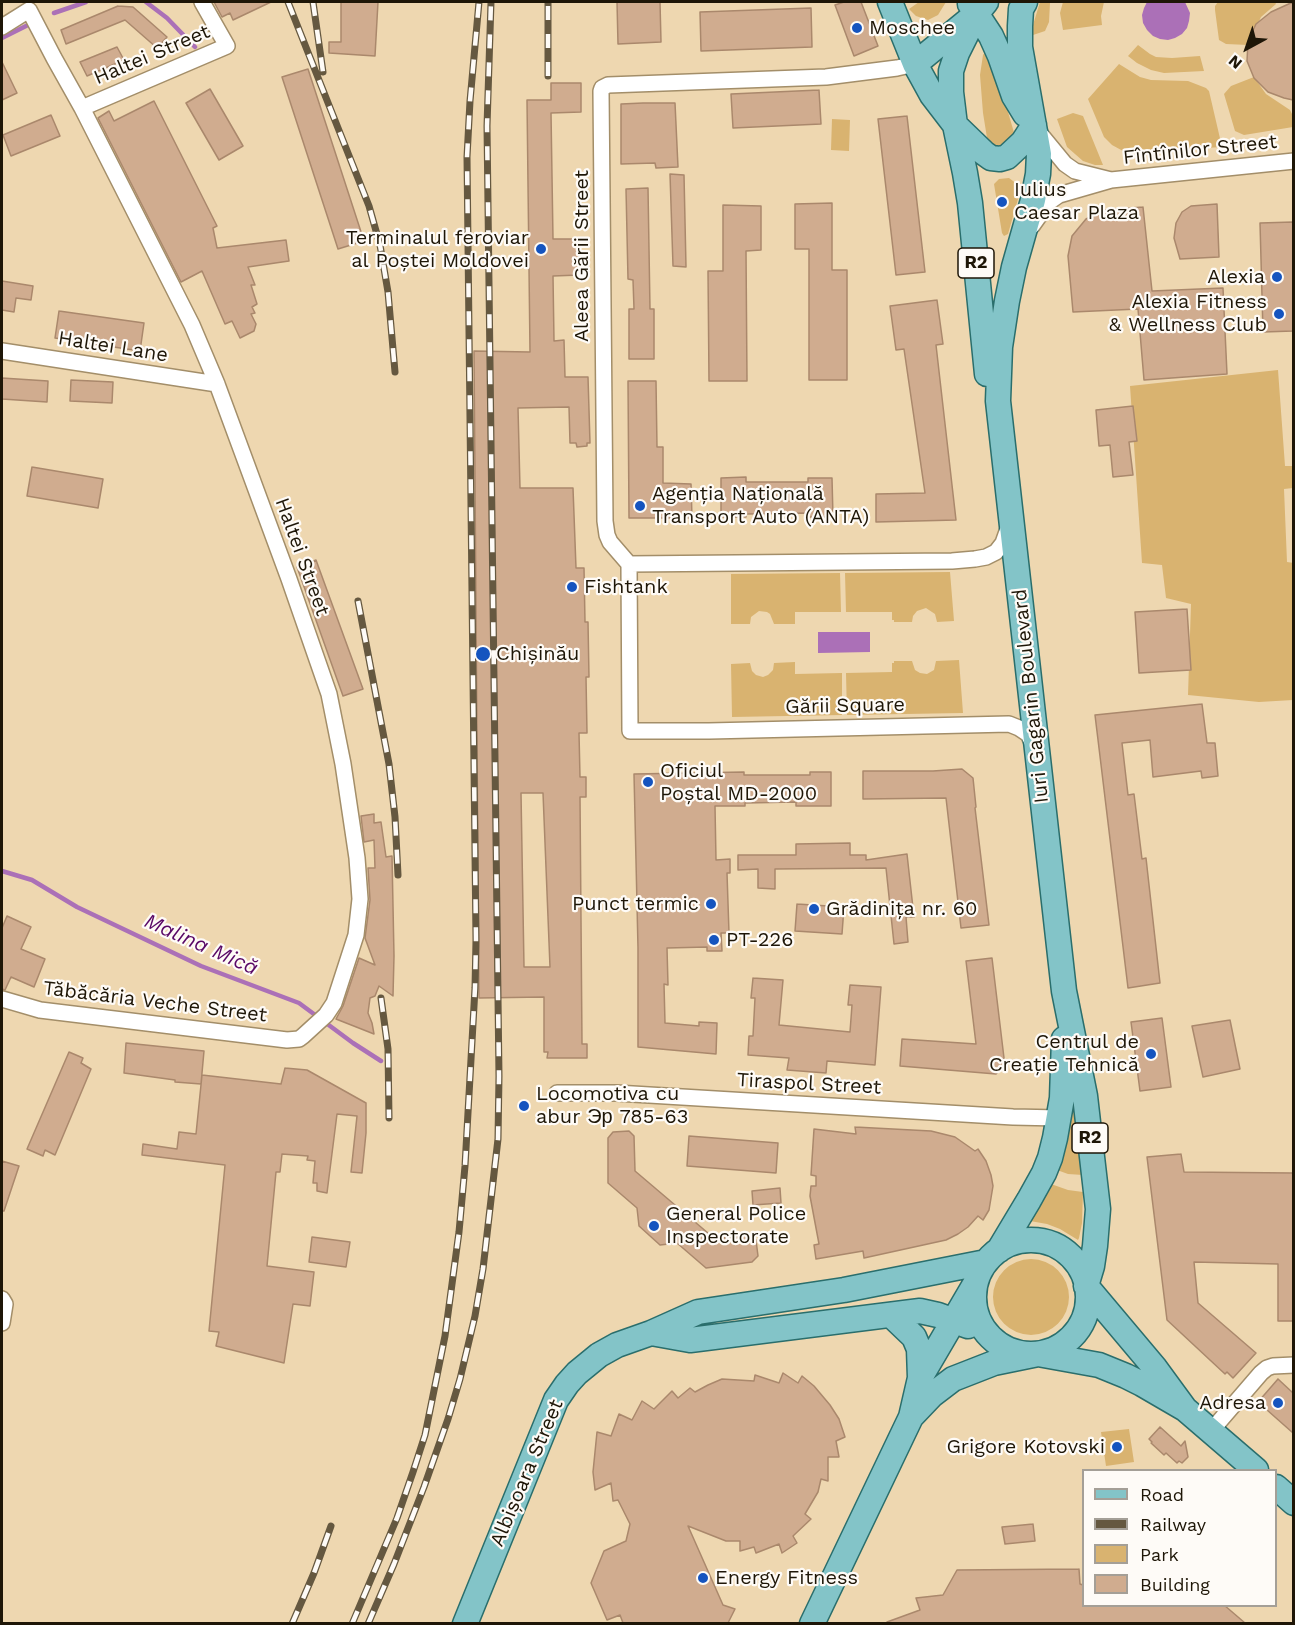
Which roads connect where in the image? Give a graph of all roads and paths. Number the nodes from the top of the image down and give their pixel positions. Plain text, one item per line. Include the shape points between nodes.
1 (202, 2) edge
2 (890, 2) edge
3 (1025, 2) edge
4 (977, 6) edge
5 (2, 27) edge
6 (915, 64) junction
7 (82, 108) junction
8 (955, 125) junction
9 (1034, 125) junction
10 (1293, 161) edge
11 (1111, 180) junction
12 (1021, 241) junction
13 (2, 351) edge
14 (217, 384) junction
15 (998, 401) junction
16 (1011, 511) junction
17 (628, 564) junction
18 (1038, 763) junction
19 (1064, 990) junction
20 (2, 999) edge
21 (307, 1033) joint
22 (557, 1093) dead end
23 (1059, 1118) junction
24 (992, 1256) junction
25 (975, 1284) junction
26 (1086, 1286) junction
27 (2, 1299) edge
28 (891, 1315) junction
29 (954, 1321) junction
30 (2, 1323) edge
31 (651, 1333) junction
32 (987, 1333) junction
33 (1038, 1354) junction
34 (1293, 1365) edge
35 (920, 1378) junction
36 (1185, 1409) junction
37 (911, 1417) junction
38 (1211, 1431) junction
39 (1255, 1469) edge
40 (1277, 1489) edge
41 (1293, 1503) edge
42 (465, 1623) edge
43 (812, 1623) edge

1 - 7 street, Haltei Street via 227,46
2 - 6 main road, R2
3 - 9 main road via 1020,47
4 - 6 main road
4 - 8 main road, Iuri Gagarin Boulevard via 951,71
4 - 9 main road, Iuri Gagarin Boulevard / R2 via 1014,96
5 - 7 street, Haltei Street via 29,10
6 - 8 main road, R2
6 - 17 street, Aleea Gării Street via 826,77 602,88 604,521 610,542
7 - 14 street, Haltei Street via 192,325
8 - 9 main road via 984,153 1000,159 1015,151
8 - 15 main road, Iuri Gagarin Boulevard / R2 via 970,203 986,371
9 - 11 street, Fîntînilor Street via 1065,164 1075,171
9 - 12 main road, Iuri Gagarin Boulevard / R2 via 1038,174
10 - 11 street, Fîntînilor Street
11 - 12 street, Fîntînilor Street via 1049,202
12 - 15 main road, Iuri Gagarin Boulevard / R2 via 1003,322
13 - 14 street, Haltei Lane
14 - 21 street, Haltei Street via 322,672 334,714 357,858 360,912 356,935 337,996 326,1015
15 - 16 main road, Iuri Gagarin Boulevard / R2
16 - 17 street via 1003,543 996,552 975,559
16 - 18 main road, Iuri Gagarin Boulevard / R2
17 - 18 street, Gării Square via 630,731 1009,724 1028,734
18 - 19 main road, Iuri Gagarin Boulevard / R2
19 - 23 main road, Iuri Gagarin Boulevard / R2
19 - 26 main road, Iuri Gagarin Boulevard / R2 via 1085,1096 1098,1209
20 - 21 street, Tăbăcăria Veche Street via 39,1010 287,1040 299,1039
22 - 23 street, Tiraspol Street
23 - 24 main road, Iuri Gagarin Boulevard / R2 via 1044,1173 1025,1209
24 - 25 main road
24 - 26 main road via 1016,1242 1048,1243 1075,1261
24 - 31 main road, Albișoara Street via 844,1290 698,1312
25 - 29 main road
25 - 32 main road via 976,1313
26 - 33 main road via 1085,1312 1076,1332 1059,1346
26 - 36 main road
27 - 30 street
28 - 29 main road via 921,1311
28 - 31 main road via 690,1340
28 - 35 main road via 914,1337 919,1349
29 - 32 main road
29 - 35 main road
31 - 42 main road, Albișoara Street via 599,1355 577,1373 556,1400
32 - 33 main road via 1004,1348
33 - 36 main road via 1099,1365
33 - 37 main road via 994,1363 953,1379
34 - 38 street via 1267,1368
35 - 37 main road
36 - 38 main road
37 - 43 main road
38 - 39 main road
40 - 41 main road

